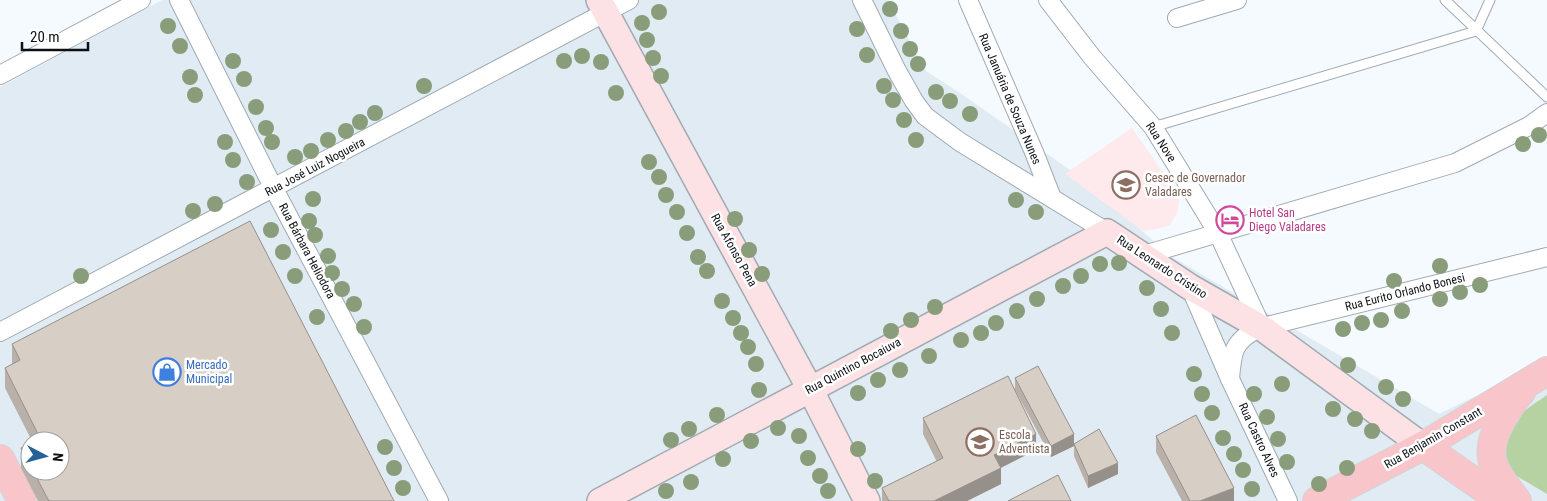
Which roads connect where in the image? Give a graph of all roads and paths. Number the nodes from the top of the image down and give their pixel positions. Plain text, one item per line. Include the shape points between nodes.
1 (141, 0) edge
2 (179, 0) edge
3 (629, 0) edge
4 (862, 0) edge
5 (968, 0) edge
6 (1048, 0) edge
7 (1237, 0) edge
8 (1445, 0) edge
9 (1490, 0) edge
10 (602, 6) edge
11 (1177, 18) dead end
12 (1476, 31) junction
13 (0, 75) edge
14 (1547, 97) edge
15 (1547, 113) edge
16 (1153, 127) junction
17 (274, 189) junction
18 (1052, 198) junction
19 (1106, 232) junction
20 (1218, 233) junction
21 (1144, 255) junction
22 (1547, 257) edge
23 (1190, 287) junction
24 (1262, 328) junction
25 (0, 332) edge
26 (1546, 372) edge
27 (1230, 379) junction
28 (810, 389) junction
29 (1423, 446) junction
30 (0, 459) edge
31 (22, 501) edge
32 (439, 501) edge
33 (600, 501) edge
34 (866, 501) edge
35 (1288, 501) edge
36 (1317, 501) edge
37 (1502, 501) edge
38 (1517, 501) edge

1 - 13 street
2 - 17 street, Rua Bárbara Heliodora
3 - 10 street, Rua José Luiz Nogueira
4 - 18 street, Rua Leonardo Cristino via 897,71 925,116 960,142
5 - 18 street, Rua Januária de Souza Nunes
6 - 16 street, Rua Nove
7 - 11 street
8 - 12 lane
9 - 12 lane
10 - 17 street, Rua José Luiz Nogueira
10 - 28 street, Rua Afonso Pena
12 - 14 lane
12 - 16 lane
15 - 20 street via 1522,130 1455,162
16 - 20 street, Rua Nove
17 - 25 street, Rua José Luiz Nogueira
17 - 32 street, Rua Bárbara Heliodora
18 - 19 street, Rua Leonardo Cristino
19 - 21 street, Rua Leonardo Cristino
19 - 28 street, Rua Quintino Bocaiuva
20 - 21 street
20 - 24 street, Rua Nove
21 - 23 street, Rua Leonardo Cristino
22 - 24 street, Rua Eurito Orlando Bonesi
23 - 24 street, Rua Leonardo Cristino
23 - 27 street, Rua Castro Alves
24 - 27 street via 1244,336 1234,348
24 - 29 street, Rua Leonardo Cristino
26 - 29 main road, Rua Benjamin Constant
26 - 38 main road via 1518,395 1494,434 1491,446 1491,458 1500,478
27 - 35 street, Rua Castro Alves
28 - 33 street, Rua Quintino Bocaiuva
28 - 34 street, Rua Afonso Pena
29 - 36 main road, Rua Benjamin Constant
29 - 37 main road, Rua Leonardo Cristino
30 - 31 main road

